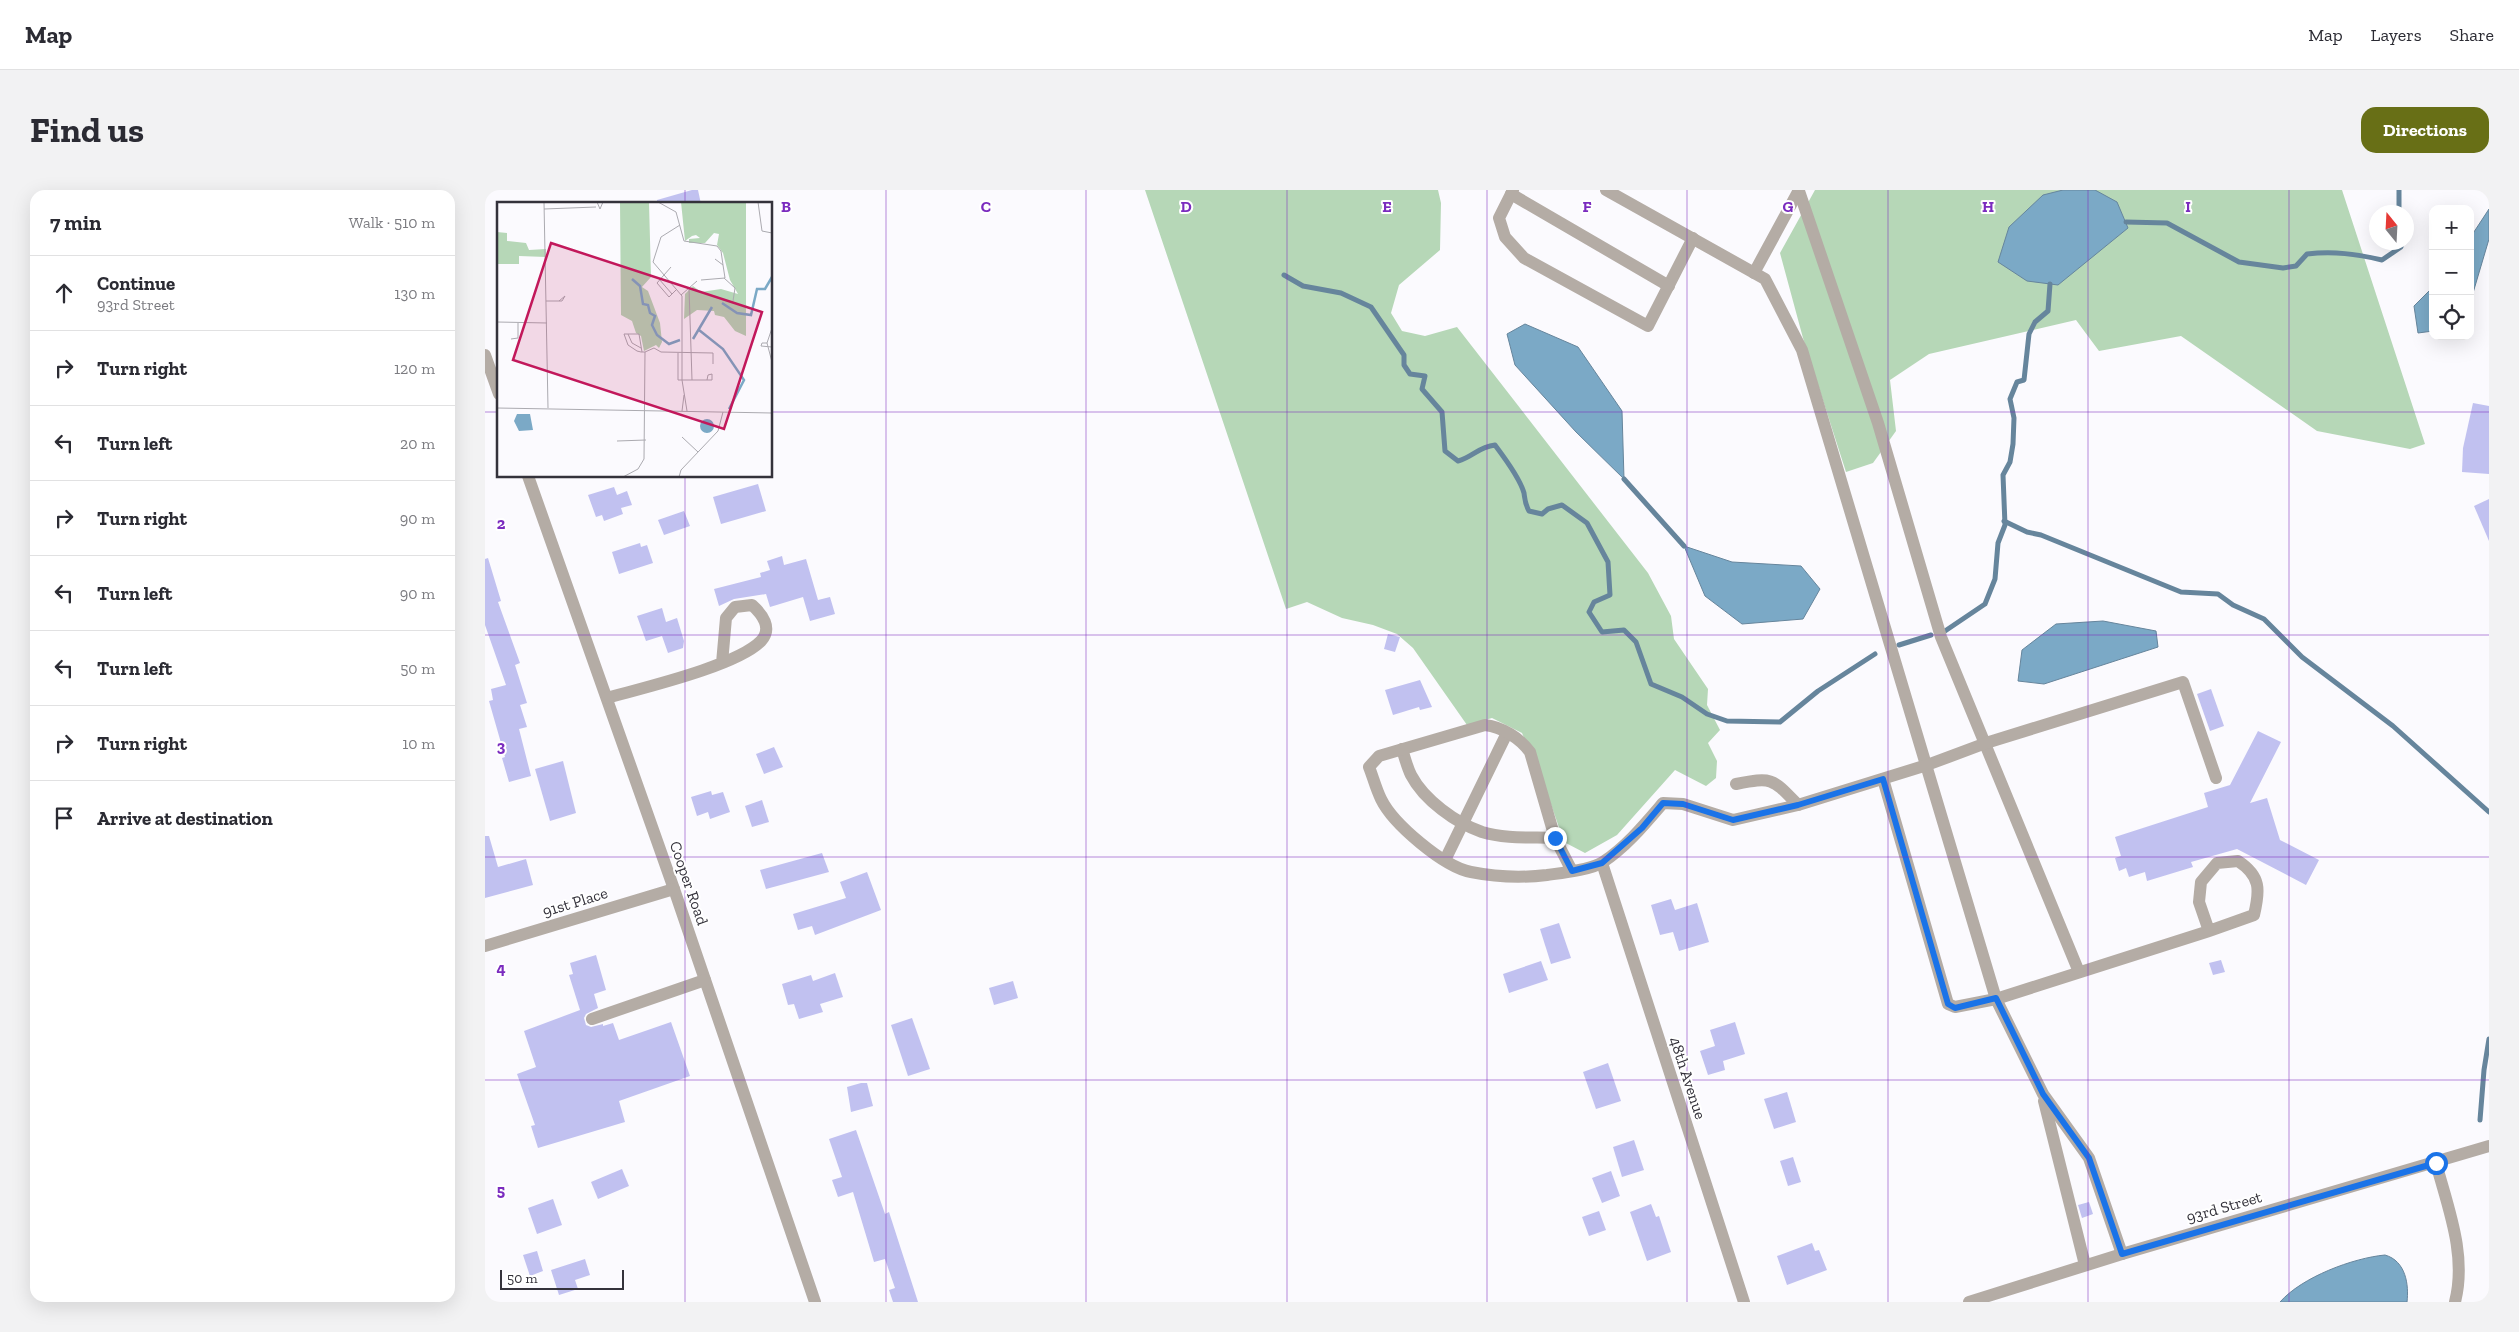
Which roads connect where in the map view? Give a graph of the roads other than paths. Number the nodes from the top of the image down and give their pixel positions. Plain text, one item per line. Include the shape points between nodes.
1 (1606, 190) edge
2 (1799, 190) edge
3 (1512, 192) edge
4 (1693, 238) junction
5 (1754, 273) junction
6 (1669, 286) junction
7 (485, 355) edge
8 (497, 388) edge
9 (529, 478) edge
10 (722, 663) junction
11 (607, 698) junction
12 (1507, 733) junction
13 (1986, 743) junction
14 (1402, 749) junction
15 (1927, 766) junction
16 (2216, 778) dead end
17 (1883, 779) junction
18 (1736, 784) dead end
19 (1798, 805) junction
20 (1463, 824) junction
21 (1555, 838) junction
22 (1445, 860) junction
23 (1602, 863) junction
24 (1572, 871) junction
25 (674, 889) junction
26 (2209, 931) junction
27 (485, 946) edge
28 (2079, 972) junction
29 (705, 980) junction
30 (1996, 998) junction
31 (592, 1018) dead end
32 (2043, 1094) junction
33 (2489, 1146) edge
34 (2436, 1163) junction
35 (2122, 1254) junction
36 (2085, 1265) junction
37 (815, 1302) edge
38 (1744, 1302) edge
39 (1969, 1302) edge
40 (2455, 1302) edge

1 - 4 street
2 - 5 street
2 - 13 street via 1878,422 1941,637
3 - 6 street
3 - 6 street via 1499,218 1505,237 1524,258 1648,326
4 - 5 street
4 - 6 street
5 - 15 street via 1765,279 1802,350
7 - 8 street
9 - 11 street, Cooper Road
10 - 10 street via 762,640 766,627 762,614 752,605 735,607 726,618
10 - 11 street
11 - 25 street, Cooper Road
12 - 14 street via 1496,726 1485,725
12 - 20 street
12 - 21 street via 1530,752
13 - 15 street
13 - 16 street via 2183,682
13 - 28 street
14 - 20 street via 1412,776 1431,800
14 - 22 street via 1379,756 1369,767 1381,800 1403,827 1431,853
15 - 17 street
15 - 30 street
17 - 19 street
17 - 30 street via 1948,1004 1955,1008
18 - 19 street via 1765,778 1780,786
19 - 23 street via 1733,820 1683,804 1663,803 1642,828
20 - 21 street via 1483,832
20 - 22 street
21 - 24 street
22 - 24 street via 1469,872 1524,878
23 - 24 street
23 - 38 street, 48th Avenue
25 - 27 street, 91st Place
25 - 29 street, Cooper Road
26 - 26 street via 2254,915 2257,881 2249,868 2238,861 2217,863 2201,882 2199,902
26 - 28 street
28 - 30 street
29 - 31 street
29 - 37 street, Cooper Road
30 - 32 street
32 - 35 street via 2089,1158
32 - 36 street
33 - 34 street, 93rd Street
34 - 35 street, 93rd Street
34 - 40 street via 2457,1243 2460,1282
35 - 36 street, 93rd Street
36 - 39 street, 93rd Street

